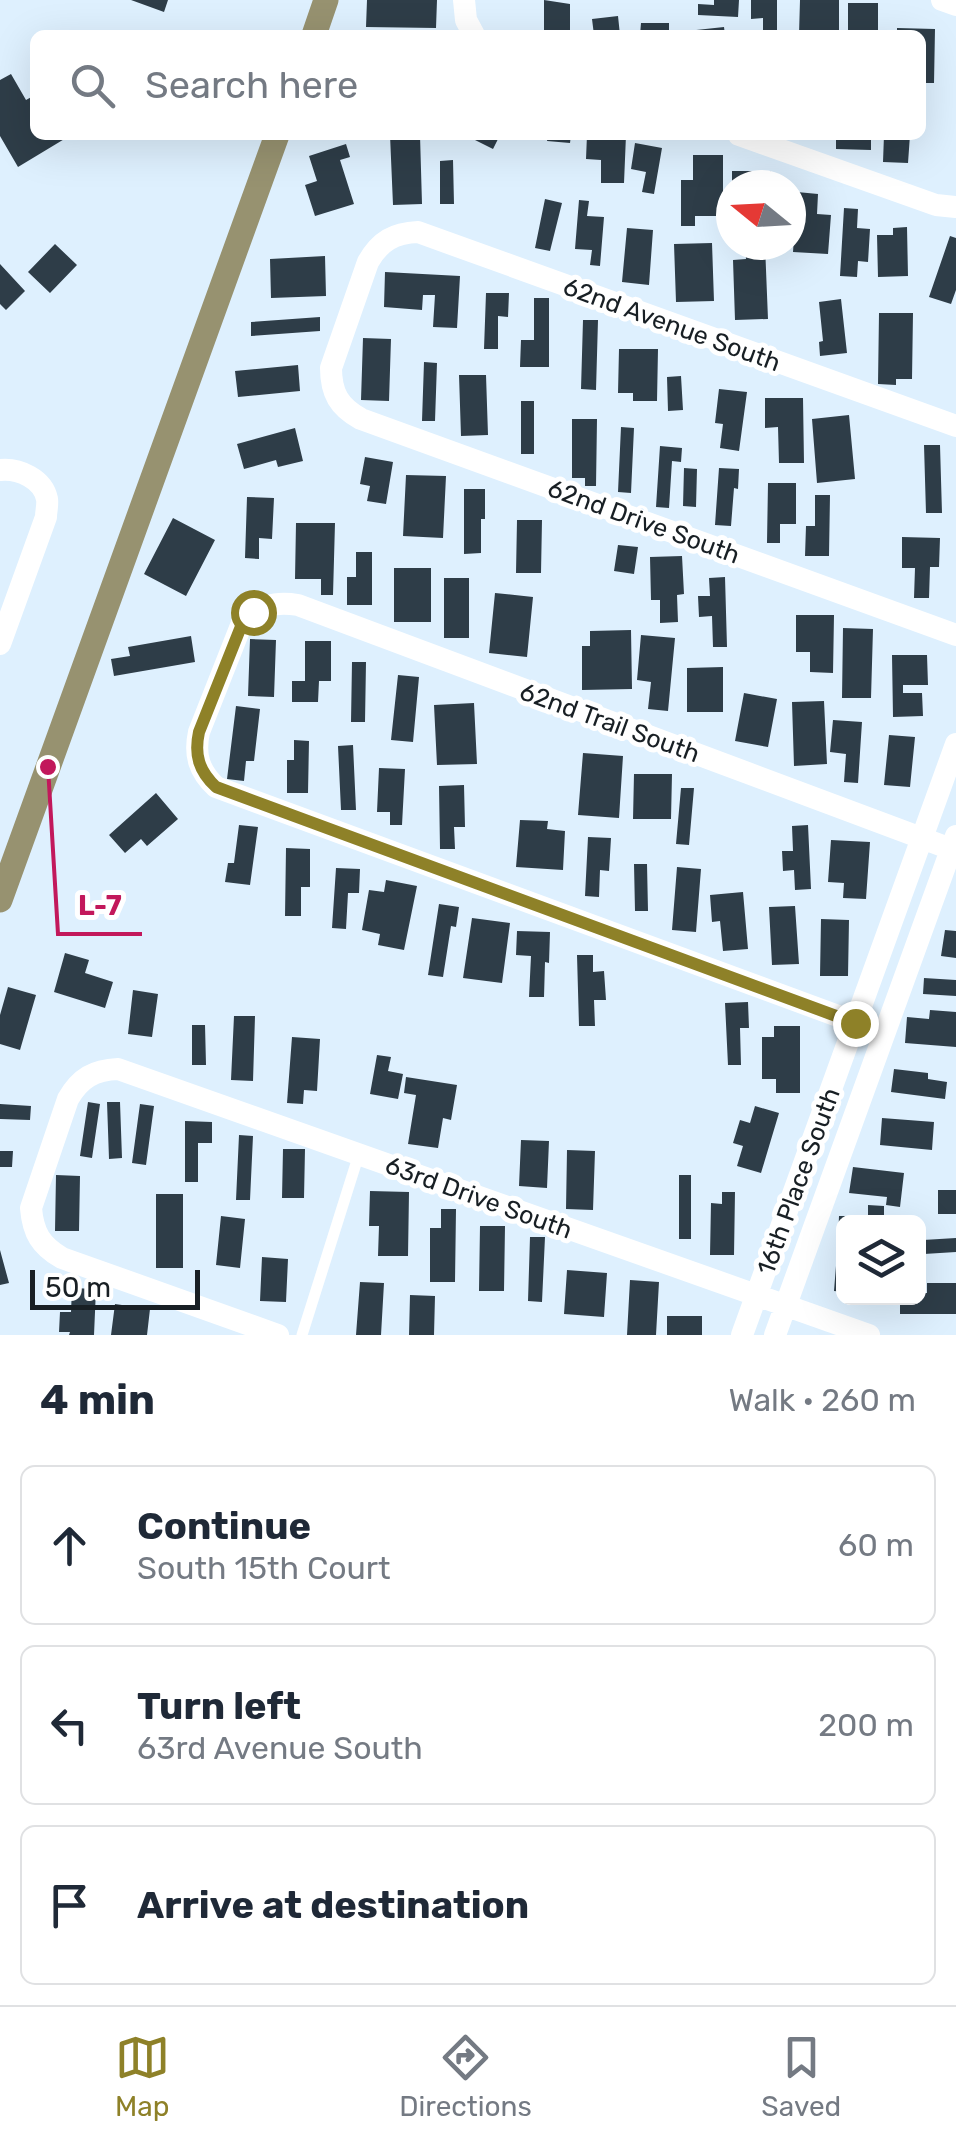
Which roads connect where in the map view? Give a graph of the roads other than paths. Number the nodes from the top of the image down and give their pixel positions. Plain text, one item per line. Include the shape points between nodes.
1 (942, 0) edge
2 (956, 5) edge
3 (753, 140) edge
4 (956, 208) edge
5 (388, 238) joint
6 (956, 426) edge
7 (0, 470) edge
8 (956, 635) edge
9 (0, 644) edge
10 (956, 744) edge
11 (922, 838) junction
12 (954, 842) edge
13 (855, 1023) junction
14 (884, 1033) junction
15 (359, 1154) junction
16 (756, 1296) junction
17 (785, 1306) junction
18 (278, 1335) edge
19 (302, 1335) edge
20 (742, 1335) edge
21 (775, 1335) edge
22 (869, 1335) edge

1 - 2 street
3 - 4 street
5 - 6 street, 62nd Avenue South via 418,232
5 - 8 street, 62nd Drive South via 368,262 331,368 331,384 347,411
7 - 9 street via 34,478 47,497 46,517
10 - 11 street, 16th Place South
11 - 12 street, 62nd Trail South
11 - 13 street, 16th Place South
11 - 13 street, 62nd Trail South via 282,602 266,604 242,624 199,732 198,762 216,787
12 - 14 street, 16th Place South
13 - 14 street
13 - 16 street, 16th Place South
14 - 17 street, 16th Place South
15 - 16 street, 63rd Drive South
15 - 18 street, 63rd Drive South via 118,1068 88,1075 68,1100 31,1208 32,1224 48,1250
15 - 19 lane
16 - 17 street, 63rd Drive South
16 - 20 street, 16th Place South
17 - 21 street, 16th Place South
17 - 22 street, 63rd Drive South

